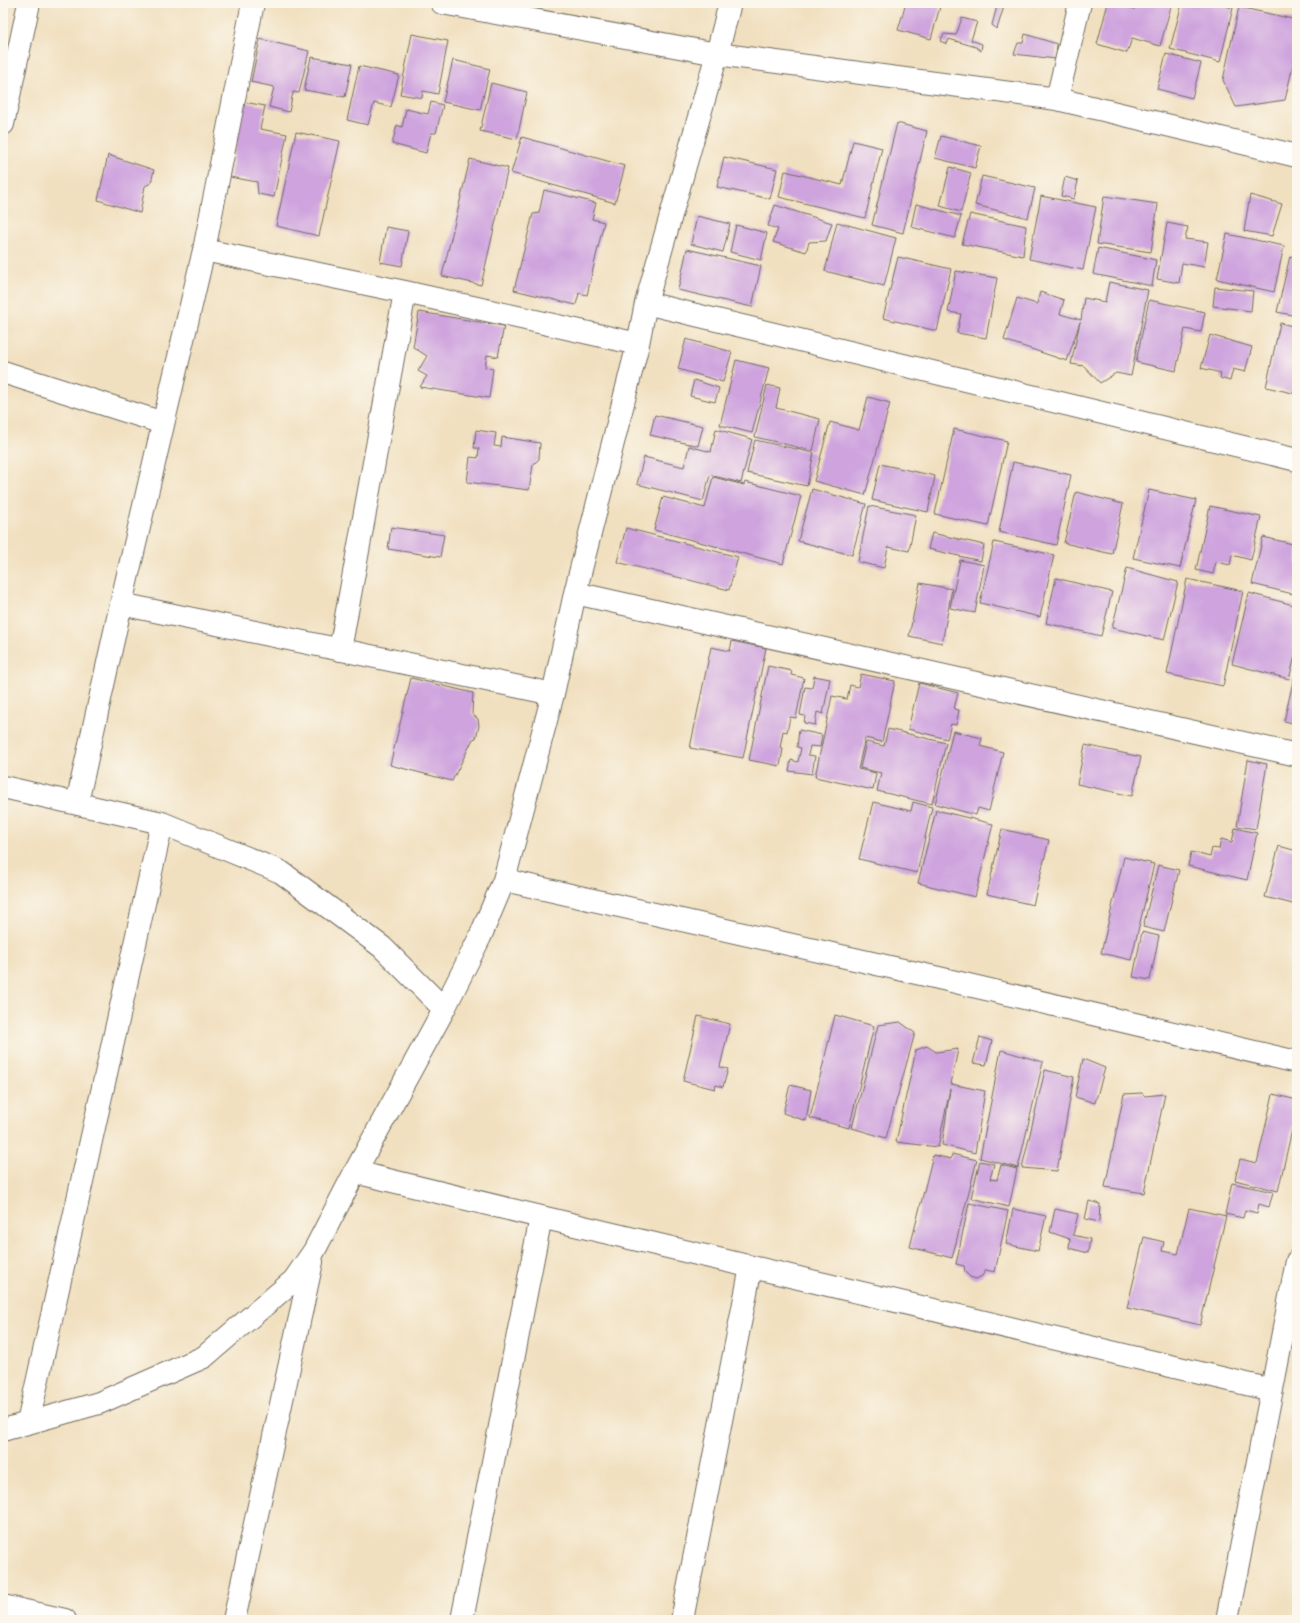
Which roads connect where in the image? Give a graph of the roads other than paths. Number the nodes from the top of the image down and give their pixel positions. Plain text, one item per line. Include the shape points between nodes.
1 (29, 3) edge
2 (253, 3) edge
3 (442, 3) edge
4 (730, 3) edge
5 (1080, 3) edge
6 (717, 54) junction
7 (1057, 99) junction
8 (3, 124) edge
9 (1297, 156) edge
10 (204, 250) junction
11 (405, 292) junction
12 (646, 303) junction
13 (638, 344) junction
14 (3, 372) edge
15 (163, 423) junction
16 (1297, 460) edge
17 (575, 593) junction
18 (121, 604) junction
19 (340, 650) junction
20 (553, 694) junction
21 (1297, 755) edge
22 (3, 787) edge
23 (77, 803) junction
24 (162, 823) junction
25 (504, 880) junction
26 (444, 1009) junction
27 (1297, 1062) edge
28 (355, 1172) junction
29 (541, 1218) junction
30 (314, 1251) junction
31 (1297, 1262) edge
32 (751, 1267) junction
33 (1272, 1390) junction
34 (28, 1423) junction
35 (3, 1430) edge
36 (3, 1606) edge
37 (65, 1620) edge
38 (234, 1620) edge
39 (462, 1620) edge
40 (682, 1620) edge
41 (1227, 1620) edge

1 - 8 street
2 - 10 street
3 - 6 street
4 - 6 street
5 - 7 street
6 - 7 street
6 - 12 street
7 - 9 street
10 - 11 street
10 - 15 street
11 - 13 street
11 - 19 street
12 - 13 street
12 - 16 street
13 - 17 street
14 - 15 street
15 - 18 street
17 - 20 street
17 - 21 street
18 - 19 street
18 - 23 street
19 - 20 street
20 - 25 street
22 - 23 street
23 - 24 street
24 - 26 street via 281,872 382,947
24 - 34 street
25 - 26 street via 480,937
25 - 27 street
26 - 28 street
28 - 29 street
28 - 30 street
29 - 32 street
29 - 39 street
30 - 34 street via 294,1280 204,1357 99,1403
30 - 38 street
31 - 33 street
32 - 33 street
32 - 40 street
33 - 41 street
34 - 35 street
36 - 37 street

